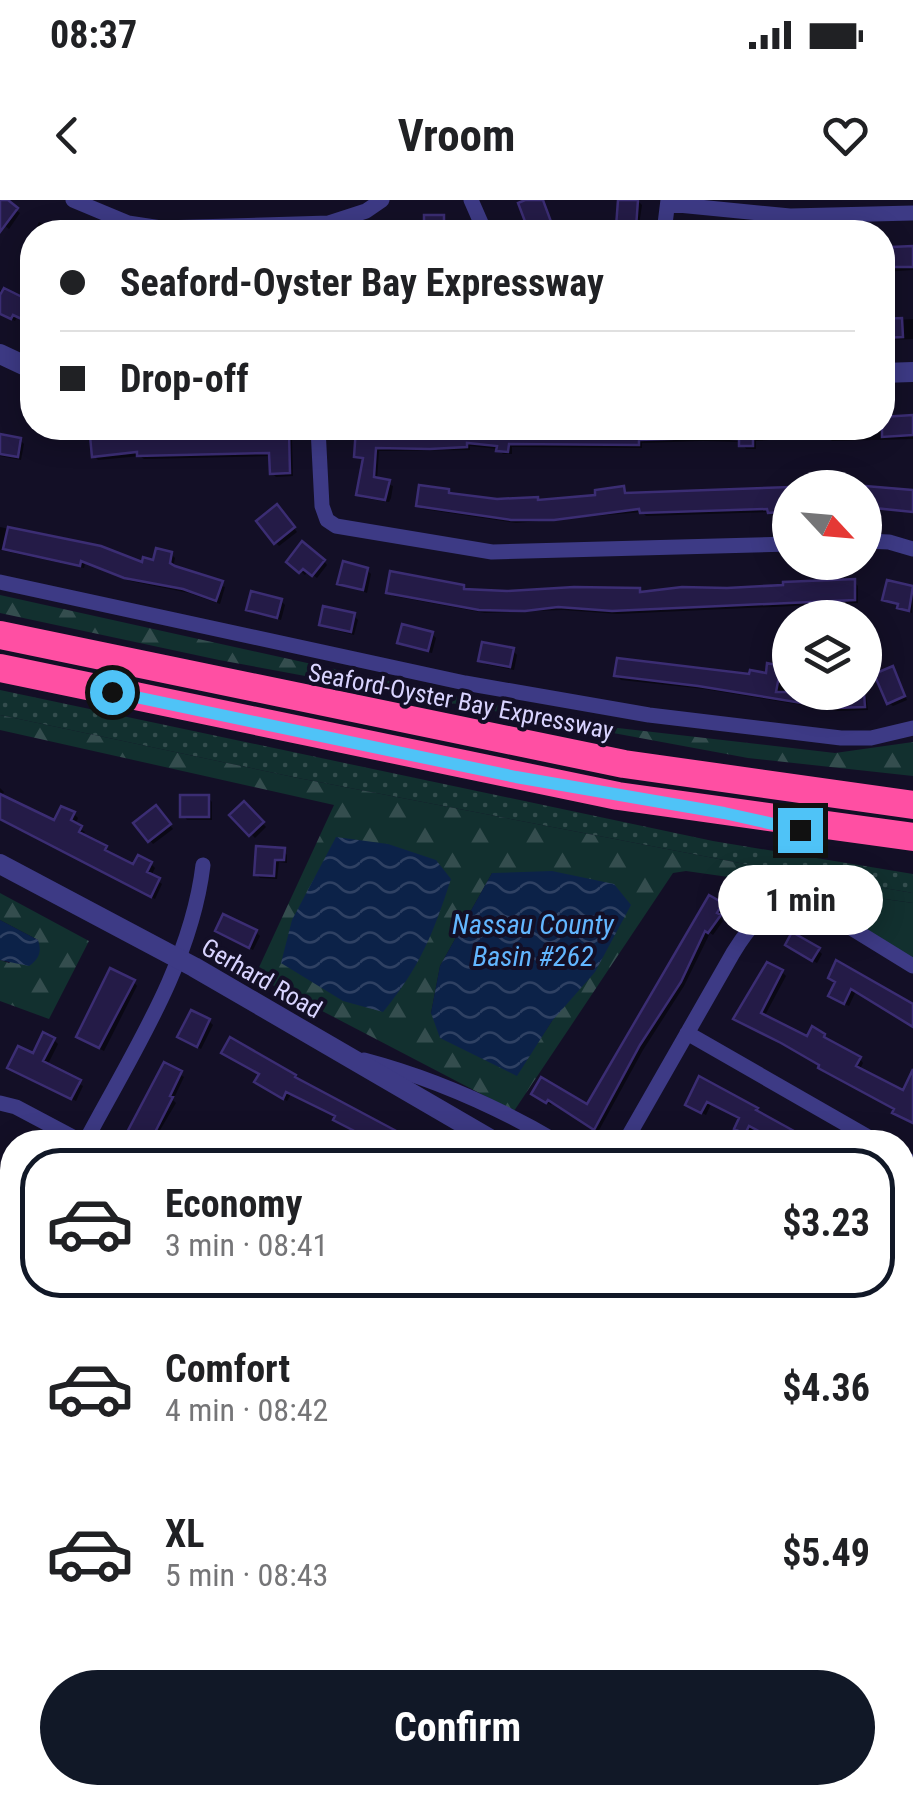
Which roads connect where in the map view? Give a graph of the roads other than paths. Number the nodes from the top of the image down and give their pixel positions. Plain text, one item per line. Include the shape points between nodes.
1 (74, 200) edge
2 (382, 200) edge
3 (668, 202) edge
4 (833, 208) edge
5 (913, 213) edge
6 (123, 220) edge
7 (335, 220) edge
8 (319, 440) edge
9 (882, 542) edge
10 (772, 544) edge
11 (913, 549) edge
12 (0, 582) edge
13 (0, 635) edge
14 (0, 668) edge
15 (913, 728) edge
16 (729, 780) junction
17 (913, 790) edge
18 (913, 804) edge
19 (724, 813) junction
20 (913, 838) edge
21 (913, 857) edge
22 (0, 864) edge
23 (203, 866) dead end
24 (176, 958) junction
25 (913, 966) edge
26 (687, 1033) junction
27 (347, 1056) junction
28 (0, 1103) edge
29 (61, 1130) edge
30 (90, 1130) edge
31 (473, 1130) edge
32 (536, 1130) edge
33 (632, 1130) edge
34 (856, 1130) edge

1 - 6 street
2 - 7 street
3 - 4 street via 790,216
4 - 5 street
8 - 10 street via 322,506 336,526 492,552
9 - 11 street
12 - 15 street via 430,676 649,715 841,738
13 - 16 highway, Seaford-Oyster Bay Expressway via 522,745
14 - 19 highway via 498,774
16 - 17 highway
16 - 18 highway, Seaford-Oyster Bay Expressway
19 - 20 highway
19 - 21 highway
22 - 24 street, Gerhard Road
23 - 24 street via 194,917
24 - 27 street, Gerhard Road
24 - 30 street
25 - 26 street via 819,906 780,904 750,926
26 - 33 street
26 - 34 street
27 - 31 street, Gerhard Road
27 - 32 street via 408,1072
28 - 29 street

